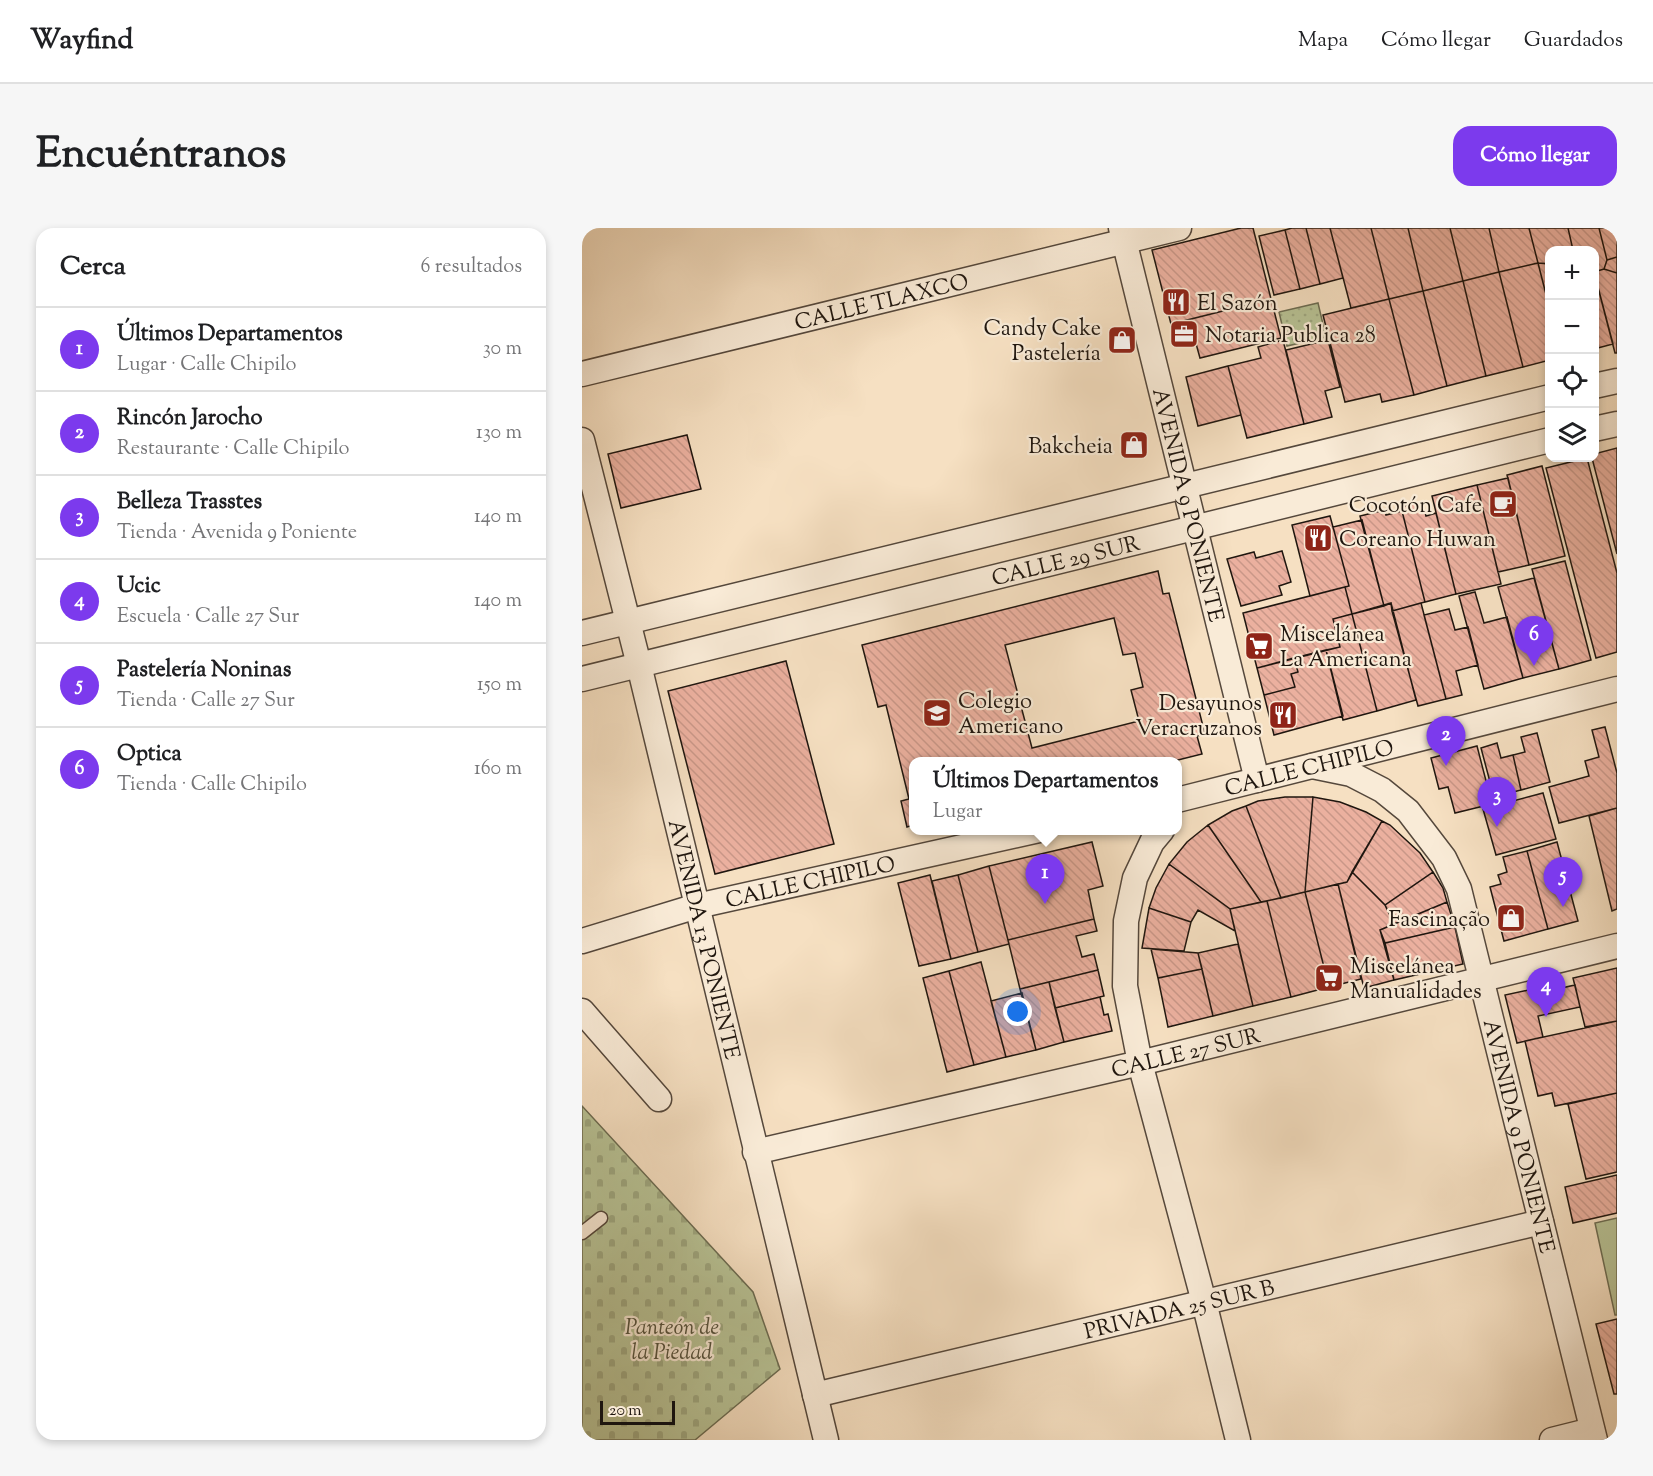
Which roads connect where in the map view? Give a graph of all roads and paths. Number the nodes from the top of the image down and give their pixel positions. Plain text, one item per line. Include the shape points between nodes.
1 (1179, 228) edge
2 (1122, 235) edge
3 (582, 374) edge
4 (1617, 381) edge
5 (1599, 385) edge
6 (1545, 398) edge
7 (1617, 424) edge
8 (1599, 428) edge
9 (582, 440) edge
10 (1545, 441) edge
11 (1185, 486) junction
12 (1195, 526) junction
13 (628, 622) junction
14 (582, 633) edge
15 (639, 665) junction
16 (582, 679) edge
17 (1617, 689) edge
18 (1312, 766) junction
19 (1257, 780) junction
20 (1200, 795) junction
21 (1182, 799) edge
22 (1182, 809) edge
23 (1021, 835) edge
24 (1158, 835) edge
25 (696, 906) junction
26 (582, 941) edge
27 (1617, 946) edge
28 (1482, 979) junction
29 (582, 1011) edge
30 (1140, 1063) junction
31 (659, 1099) dead end
32 (755, 1152) junction
33 (601, 1218) dead end
34 (1541, 1222) junction
35 (582, 1233) edge
36 (1204, 1302) junction
37 (815, 1395) junction
38 (1594, 1435) edge
39 (826, 1440) edge
40 (1238, 1440) edge
41 (1552, 1440) edge

1 - 2 street, CALLE TLAXCO
2 - 3 street, CALLE TLAXCO
2 - 11 street, AVENIDA 9 PONIENTE
4 - 5 street
6 - 11 street, CALLE 29 SUR
7 - 8 street
9 - 13 street, AVENIDA 13 PONIENTE
10 - 12 street, CALLE 29 SUR
11 - 12 street, AVENIDA 9 PONIENTE
11 - 13 street, CALLE 29 SUR
12 - 15 street, CALLE 29 SUR
12 - 19 street, AVENIDA 9 PONIENTE
13 - 14 street, CALLE 29 SUR
13 - 15 street, AVENIDA 13 PONIENTE
15 - 16 street, CALLE 29 SUR
15 - 25 street, AVENIDA 13 PONIENTE
17 - 18 street, CALLE CHIPILO
18 - 19 street, CALLE CHIPILO
18 - 28 street, AVENIDA 9 PONIENTE via 1351,774 1382,790 1426,832 1459,888
19 - 20 street, CALLE CHIPILO
20 - 21 street, CALLE CHIPILO
20 - 22 street
23 - 25 street, CALLE CHIPILO
24 - 30 street via 1135,878 1126,921 1125,986
25 - 26 street, CALLE CHIPILO
25 - 32 street, AVENIDA 13 PONIENTE
27 - 28 street, CALLE 27 SUR
28 - 30 street, CALLE 27 SUR
28 - 34 street, AVENIDA 9 PONIENTE
29 - 31 street
30 - 32 street, CALLE 27 SUR
30 - 36 street
32 - 37 street, AVENIDA 13 PONIENTE
33 - 35 lane
34 - 36 street, PRIVADA 25 SUR B
34 - 38 street, AVENIDA 9 PONIENTE
36 - 37 street, PRIVADA 25 SUR B
36 - 40 street
37 - 39 street, AVENIDA 13 PONIENTE
38 - 41 street

